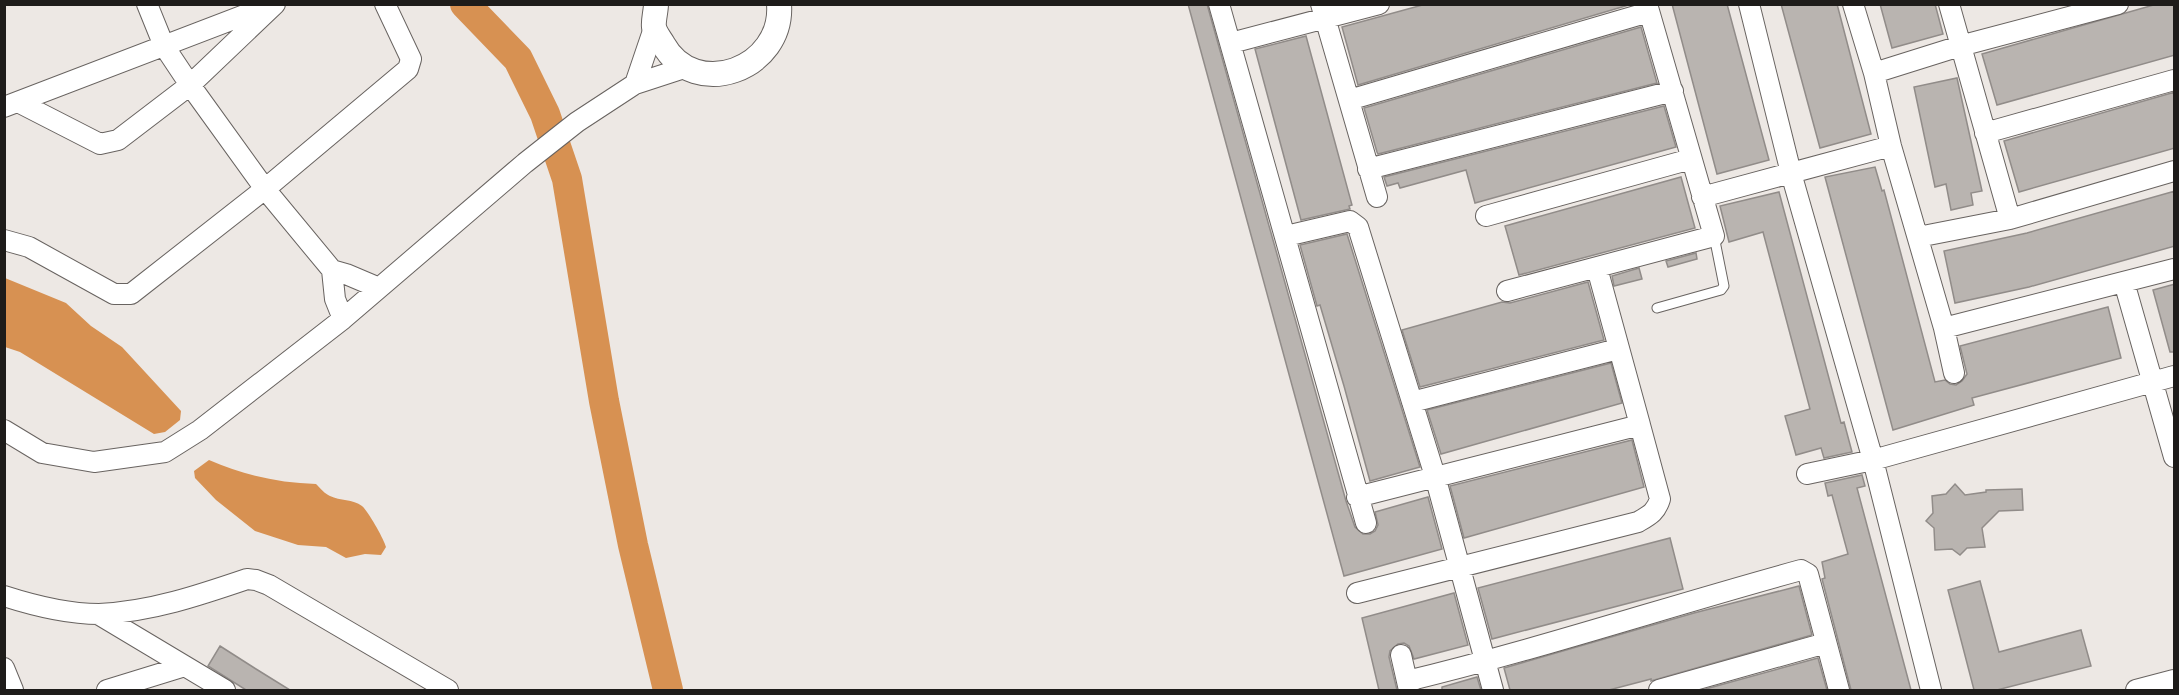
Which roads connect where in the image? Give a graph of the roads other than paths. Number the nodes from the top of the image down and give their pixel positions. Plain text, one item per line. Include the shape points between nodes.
1 (147, 4) edge
2 (273, 4) edge
3 (385, 4) edge
4 (778, 4) edge
5 (1219, 4) edge
6 (1379, 4) edge
7 (1749, 4) edge
8 (1853, 4) edge
9 (1949, 4) edge
10 (2118, 4) edge
11 (1648, 8) edge
12 (1323, 12) edge
13 (655, 16) edge
14 (1231, 43) junction
15 (164, 46) junction
16 (1960, 46) junction
17 (684, 68) junction
18 (1874, 73) junction
19 (2175, 80) edge
20 (635, 84) junction
21 (190, 85) junction
22 (1673, 91) junction
23 (1348, 100) junction
24 (11, 105) edge
25 (1985, 133) junction
26 (1891, 146) junction
27 (1691, 159) junction
28 (1368, 169) junction
29 (2175, 171) edge
30 (1791, 174) junction
31 (265, 189) junction
32 (1377, 197) dead end
33 (1702, 197) junction
34 (1486, 216) dead end
35 (2010, 219) junction
36 (1286, 236) junction
37 (1714, 236) junction
38 (1918, 237) junction
39 (4, 240) edge
40 (1597, 268) junction
41 (2175, 269) edge
42 (332, 270) junction
43 (2124, 282) junction
44 (379, 288) junction
45 (1507, 291) dead end
46 (1657, 308) dead end
47 (343, 319) junction
48 (1944, 328) junction
49 (1618, 349) junction
50 (1954, 374) dead end
51 (2175, 375) edge
52 (2154, 381) junction
53 (1412, 402) junction
54 (1640, 424) junction
55 (4, 430) edge
56 (2175, 457) edge
57 (1873, 460) junction
58 (1807, 474) dead end
59 (1435, 476) junction
60 (1357, 497) junction
61 (1366, 523) dead end
62 (1460, 568) junction
63 (1357, 593) dead end
64 (4, 596) edge
65 (98, 614) junction
66 (1826, 644) junction
67 (1401, 655) dead end
68 (1486, 662) junction
69 (185, 666) junction
70 (4, 668) edge
71 (2175, 680) edge
72 (1408, 686) edge
73 (13, 690) edge
74 (107, 690) edge
75 (225, 690) edge
76 (448, 690) edge
77 (1493, 690) edge
78 (1659, 690) edge
79 (1839, 690) edge
80 (1931, 690) edge
81 (2136, 690) edge

1 - 15 street
2 - 15 street
2 - 21 street
3 - 31 street via 411,60 408,69
4 - 17 street via 777,28 768,48 752,62 733,72 704,74
5 - 14 street
6 - 12 street
7 - 30 street
8 - 18 street
9 - 16 street
10 - 16 street
11 - 22 street
11 - 23 street
12 - 14 street
12 - 23 street
13 - 17 street via 669,54
13 - 20 street
14 - 36 street
15 - 21 street
15 - 24 street
16 - 18 street
16 - 25 street
17 - 20 street
18 - 26 street
19 - 25 street
20 - 44 street via 525,163
21 - 24 street via 118,140 100,144
21 - 31 street
22 - 27 street
22 - 28 street
23 - 28 street
25 - 35 street
26 - 30 street
26 - 38 street
27 - 33 street
27 - 34 street
28 - 32 street
29 - 35 street
30 - 33 street
30 - 57 street
31 - 39 street via 131,294 114,294 29,247
31 - 42 street
33 - 37 street
35 - 38 street
36 - 53 street via 1350,221 1358,227
36 - 60 street
37 - 40 street
37 - 46 lane via 1724,286 1721,290
38 - 48 street
40 - 45 street
40 - 49 street
41 - 43 street
42 - 44 street
42 - 47 street
43 - 48 street
43 - 52 street
44 - 47 street
47 - 55 street via 200,430 165,452 94,462 42,453
48 - 50 street
49 - 53 street
49 - 54 street
51 - 52 street
52 - 56 street
52 - 57 street
53 - 59 street
54 - 59 street
54 - 62 street via 1660,499 1651,515 1638,522
57 - 58 street
57 - 80 street
59 - 60 street
59 - 62 street
60 - 61 street
62 - 63 street
62 - 68 street
64 - 65 street via 34,606
65 - 69 street
65 - 76 street via 148,608 247,579 256,580
66 - 68 street via 1808,574 1801,570
66 - 78 street
66 - 79 street
67 - 72 street
68 - 72 street
68 - 77 street
69 - 74 street
69 - 75 street
70 - 73 street
71 - 81 street

